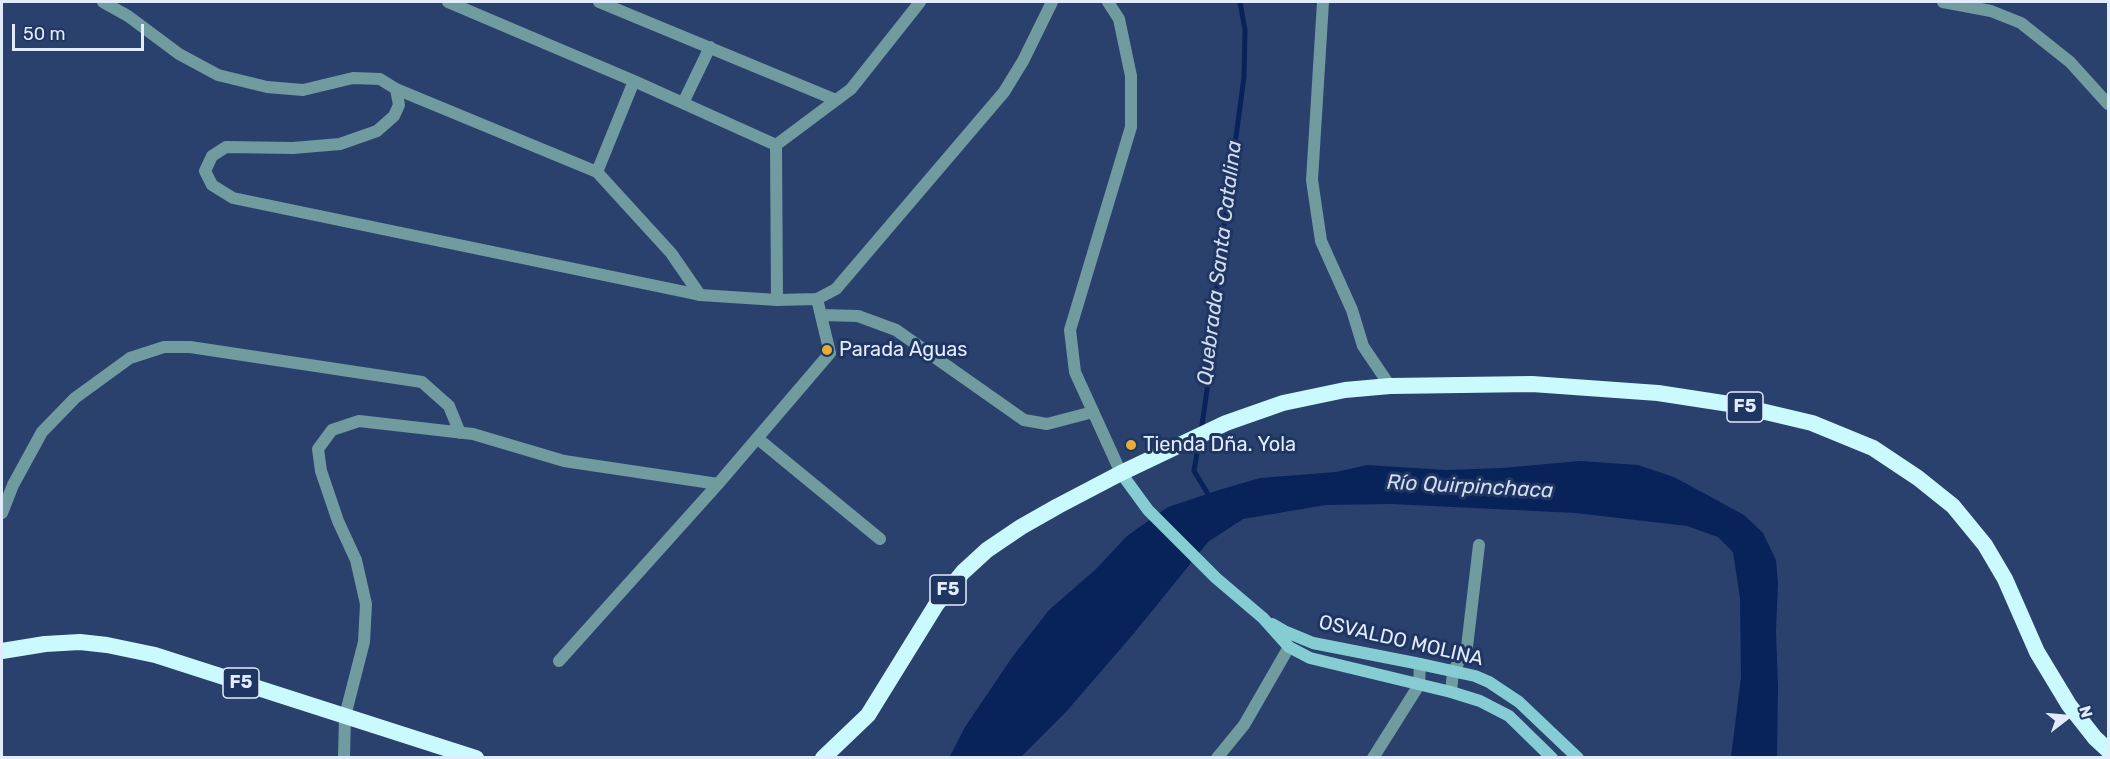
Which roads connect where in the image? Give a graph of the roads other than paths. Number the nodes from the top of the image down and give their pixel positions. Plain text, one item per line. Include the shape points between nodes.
1 (103, 2) edge
2 (448, 2) edge
3 (599, 2) edge
4 (920, 2) edge
5 (1052, 2) edge
6 (1108, 2) edge
7 (1323, 2) edge
8 (1943, 2) edge
9 (710, 47) junction
10 (634, 81) junction
11 (396, 89) junction
12 (836, 100) junction
13 (683, 103) junction
14 (2109, 104) edge
15 (776, 146) junction
16 (597, 172) junction
17 (700, 295) junction
18 (817, 299) junction
19 (777, 300) junction
20 (822, 315) junction
21 (1390, 386) junction
22 (1093, 412) junction
23 (460, 433) junction
24 (757, 438) junction
25 (1120, 473) junction
26 (718, 484) junction
27 (2, 513) edge
28 (880, 539) dead end
29 (1479, 545) dead end
30 (1263, 618) junction
31 (1289, 647) junction
32 (2, 651) edge
33 (559, 661) dead end
34 (1420, 664) junction
35 (1453, 672) junction
36 (1419, 685) junction
37 (1451, 692) junction
38 (345, 716) junction
39 (2109, 750) edge
40 (832, 754) edge
41 (1572, 755) edge
42 (344, 758) edge
43 (476, 758) edge
44 (1216, 758) edge
45 (1373, 758) edge
46 (1552, 758) edge

1 - 11 street via 179,54 218,75 267,87 303,90 353,78 381,79
2 - 10 street
3 - 9 street
4 - 12 street
5 - 18 street via 1004,92 836,289
6 - 22 street via 1119,19 1131,76 1131,127 1070,330 1075,372
7 - 21 street via 1312,180 1321,241 1352,310 1363,346
8 - 14 street via 1991,10 2021,24 2070,62
9 - 12 street
9 - 13 street
10 - 13 street
10 - 16 street
11 - 16 street
11 - 17 street via 399,105 394,116 377,131 340,144 226,147 212,156 205,171 212,185 233,198
12 - 15 street
13 - 15 street
15 - 19 street
16 - 17 street via 671,253
17 - 19 street
18 - 19 street
18 - 20 street
20 - 22 street via 858,316 896,330 1024,420 1047,424
20 - 24 street via 830,353
21 - 25 highway, F5 via 1345,390 1283,403 1226,423
21 - 39 highway, F5 via 1532,384 1658,393 1736,405 1812,423 1872,448 1953,506 1984,545 2037,652 2069,705
22 - 25 street
23 - 26 street via 564,461
23 - 27 street via 449,406 422,382 190,347 164,347 130,358 75,398 42,432
23 - 38 street via 359,421 332,430 318,449 321,471 356,560 366,604 364,642
24 - 26 street
24 - 28 street
25 - 30 main road via 1148,510 1216,578
25 - 40 highway, F5 via 1021,527 963,572 936,605 868,716
26 - 33 street
29 - 35 street via 1467,647
30 - 31 main road
30 - 34 main road, OSVALDO MOLINA via 1313,643
31 - 36 main road via 1310,658
31 - 44 street via 1244,725
32 - 38 highway, F5 via 80,642 107,645 154,655
34 - 35 main road, OSVALDO MOLINA
34 - 36 street
35 - 37 street
35 - 41 main road, OSVALDO MOLINA via 1482,679 1504,690 1538,717
36 - 37 main road
36 - 45 street
37 - 46 main road via 1509,716
38 - 42 street
38 - 43 highway, F5

